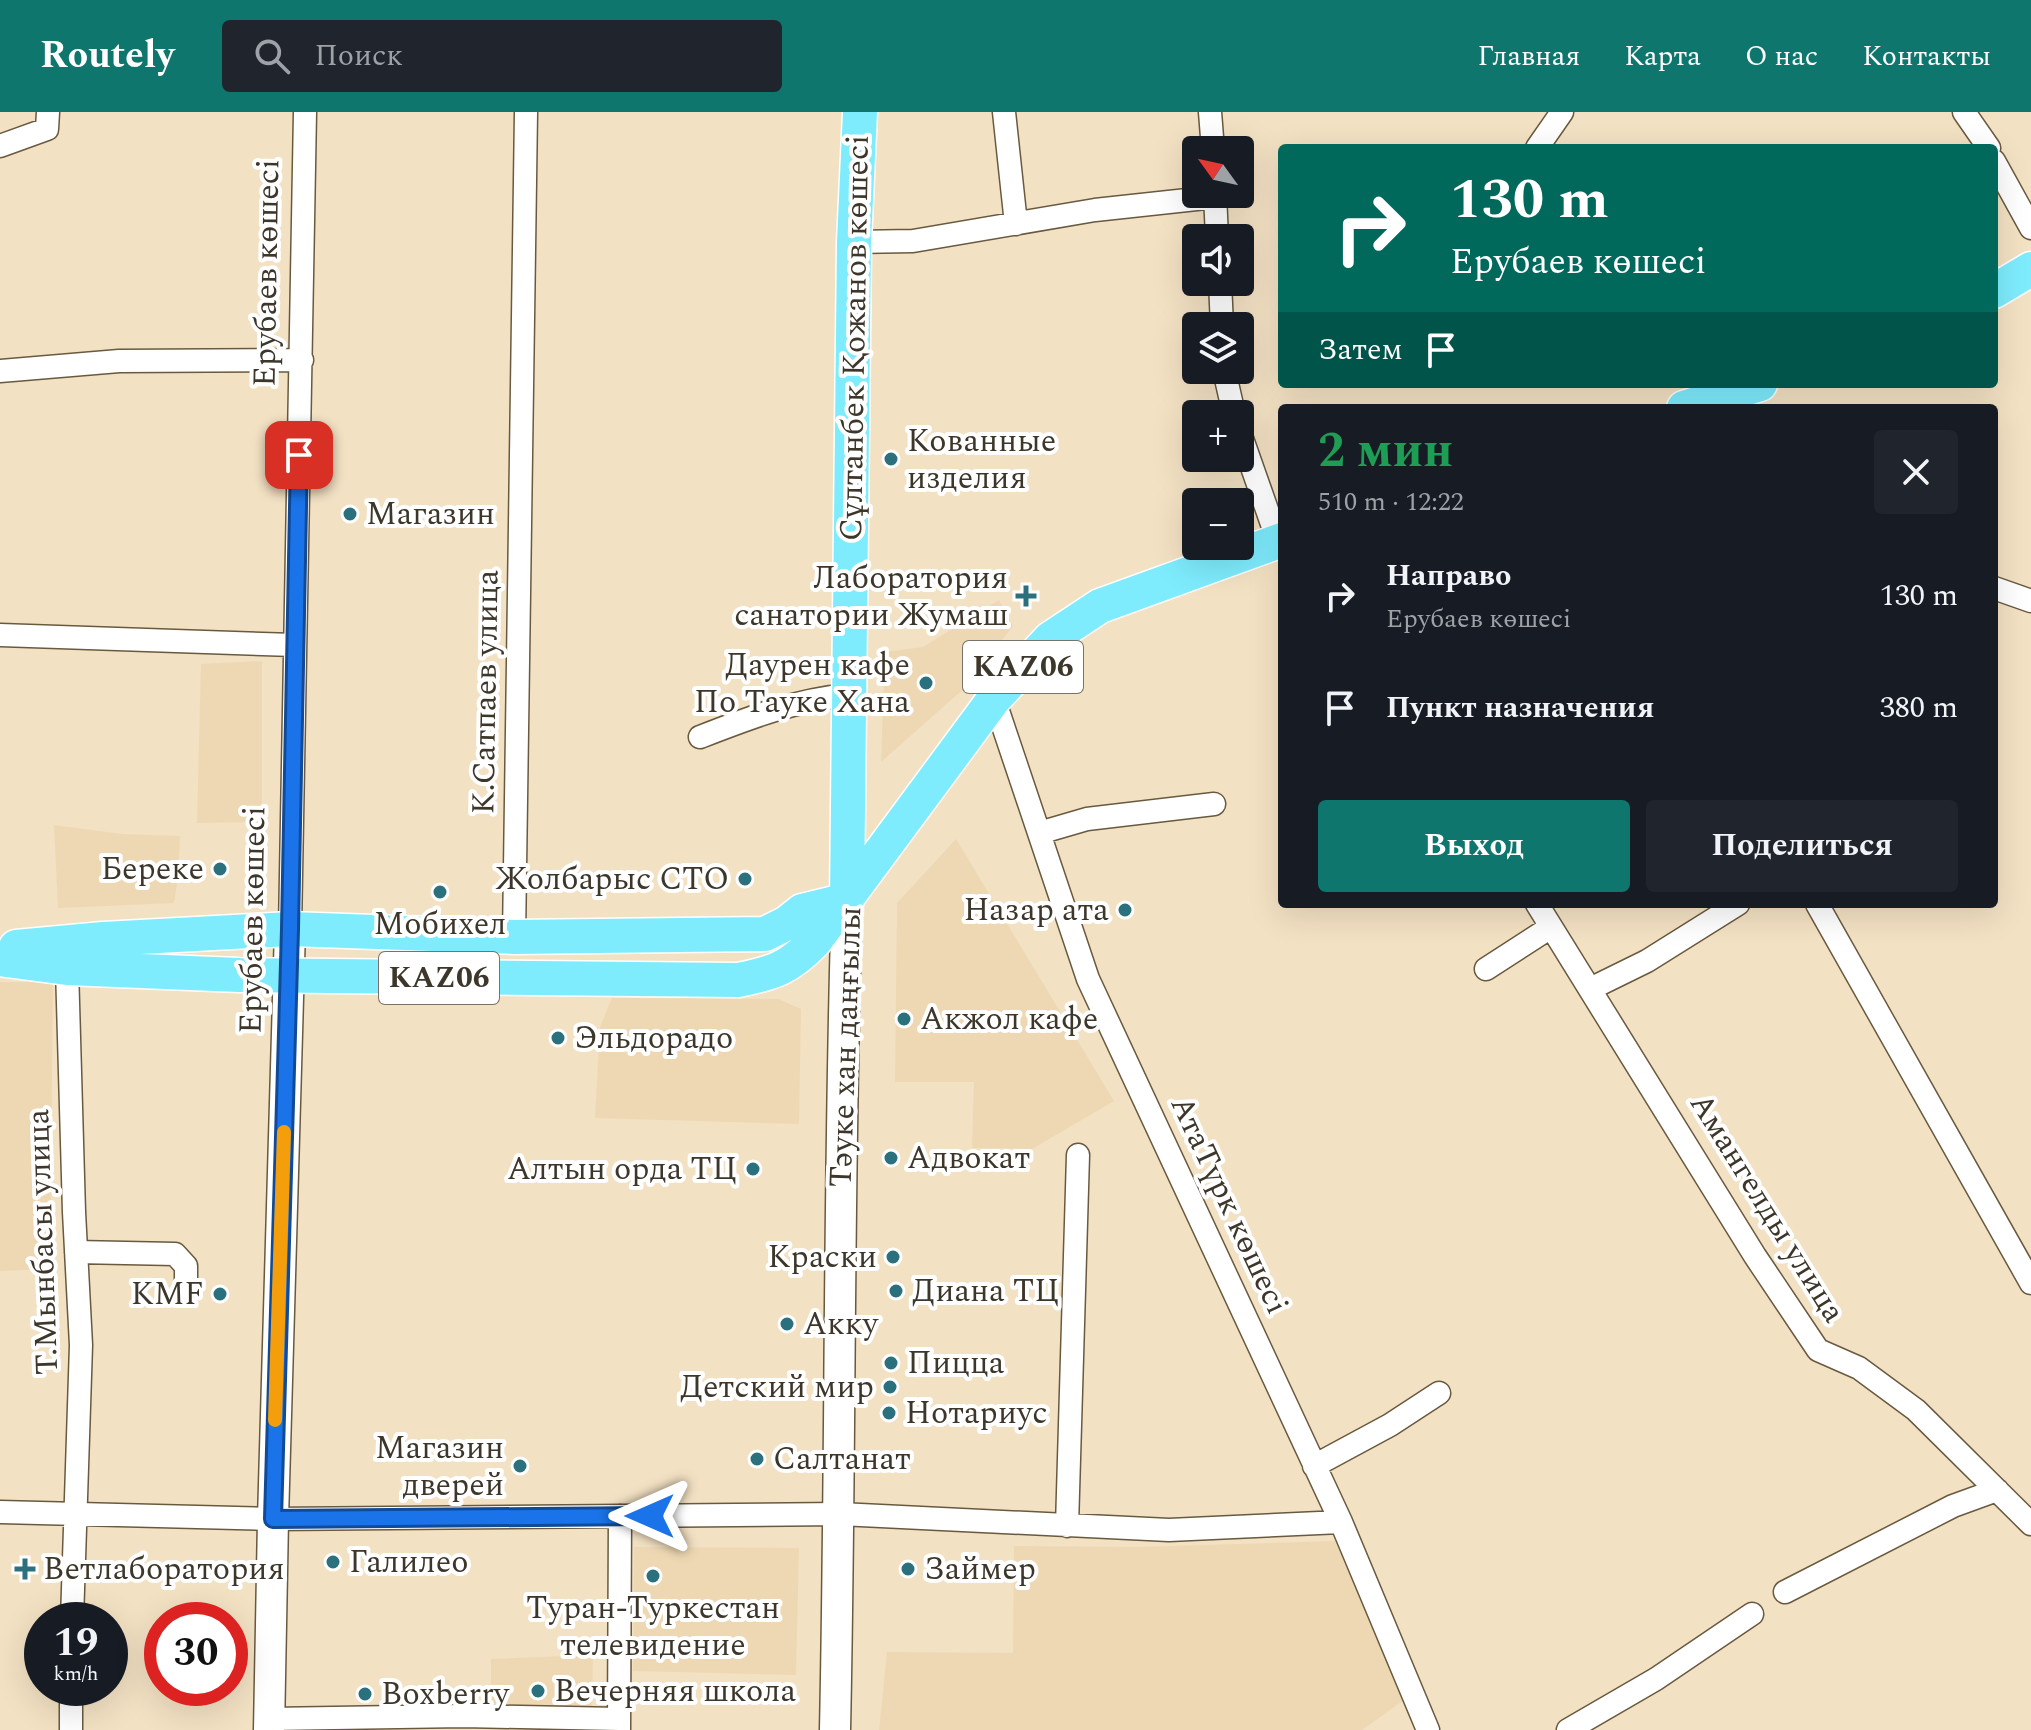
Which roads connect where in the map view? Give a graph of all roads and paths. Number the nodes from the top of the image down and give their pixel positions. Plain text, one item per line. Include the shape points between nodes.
1 (48, 112) edge
2 (305, 112) edge
3 (526, 112) edge
4 (860, 112) edge
5 (1004, 112) edge
6 (1210, 112) edge
7 (1562, 112) edge
8 (1964, 112) edge
9 (1212, 136) edge
10 (1540, 144) edge
11 (1986, 144) edge
12 (0, 146) edge
13 (1998, 168) edge
14 (1182, 200) edge
15 (1016, 224) junction
16 (2031, 228) edge
17 (854, 242) junction
18 (2031, 269) edge
19 (1998, 289) edge
20 (302, 360) junction
21 (0, 371) edge
22 (1747, 388) edge
23 (1697, 404) edge
24 (1254, 470) edge
25 (1278, 535) edge
26 (1278, 541) edge
27 (1998, 589) edge
28 (2031, 601) edge
29 (0, 635) edge
30 (294, 645) junction
31 (848, 695) junction
32 (994, 699) junction
33 (700, 737) dead end
34 (1214, 804) dead end
35 (1039, 833) junction
36 (847, 900) junction
37 (1539, 908) edge
38 (1732, 908) edge
39 (1819, 908) edge
40 (1551, 927) junction
41 (290, 929) junction
42 (514, 937) junction
43 (0, 949) edge
44 (0, 959) edge
45 (67, 968) junction
46 (1486, 969) dead end
47 (289, 975) junction
48 (1590, 989) junction
49 (1078, 1155) dead end
50 (76, 1252) junction
51 (2031, 1283) edge
52 (186, 1290) dead end
53 (1439, 1393) dead end
54 (1314, 1466) junction
55 (1997, 1490) junction
56 (0, 1512) edge
57 (76, 1514) junction
58 (840, 1514) junction
59 (620, 1516) junction
60 (273, 1519) junction
61 (1341, 1522) junction
62 (2031, 1524) edge
63 (1067, 1526) junction
64 (1785, 1592) dead end
65 (73, 1602) edge
66 (1752, 1614) dead end
67 (71, 1706) edge
68 (269, 1725) edge
69 (619, 1725) edge
70 (71, 1730) edge
71 (835, 1730) edge
72 (1428, 1730) edge
73 (1568, 1730) edge

1 - 12 street via 47,129
2 - 20 street, Ерубаев көшесі
3 - 42 street, К.Сатпаев улица
4 - 17 main road, Сұлтанбек Қожанов көшесі
5 - 15 street
6 - 9 street
7 - 10 street
8 - 11 street
13 - 16 street
14 - 15 street
15 - 17 street via 913,241
17 - 31 main road, Сұлтанбек Қожанов көшесі
18 - 19 main road
20 - 21 street via 119,361
20 - 30 street, Ерубаев көшесі
22 - 23 main road
24 - 25 street
26 - 32 main road, Тәуке хан даңғылы / KАZ06 via 1100,606 1050,639
27 - 28 street
29 - 30 street
30 - 41 street, Ерубаев көшесі
31 - 33 street via 813,698
31 - 36 main road, Сұлтанбек Қожанов көшесі
32 - 35 street, АтаТүрк көшесі
32 - 36 main road, Тәуке хан даңғылы / KАZ06
34 - 35 street via 1087,819
35 - 54 street, АтаТүрк көшесі via 1088,979
36 - 42 main road, KАZ06 via 802,911 765,934
36 - 47 main road, KАZ06 via 798,958 775,973 738,980
36 - 58 street, Тәуке хан даңғылы
37 - 40 street, Амангелды улица
38 - 48 street
39 - 51 street
40 - 46 street
40 - 48 street, Амангелды улица
41 - 42 main road, KАZ06
41 - 43 main road, KАZ06
41 - 47 street, Ерубаев көшесі
44 - 45 main road, KАZ06
45 - 47 main road, KАZ06
45 - 50 street, Т.Мынбасы улица
47 - 60 street, Ерубаев көшесі
48 - 55 street, Амангелды улица via 1818,1350 1859,1368 1916,1410
49 - 63 street
50 - 52 street via 175,1254 186,1266
50 - 57 street, Т.Мынбасы улица via 81,1345
53 - 54 street
54 - 61 street, АтаТүрк көшесі
55 - 62 street, Амангелды улица
55 - 64 street via 1953,1506
56 - 57 street
57 - 60 street
57 - 65 street, Т.Мынбасы улица
58 - 59 street
58 - 63 street
58 - 71 street, Тәуке хан даңғылы
59 - 60 street
59 - 69 street
60 - 68 street, Ерубаев көшесі
61 - 63 street via 1169,1530
61 - 72 street, АтаТүрк көшесі
66 - 73 street
67 - 70 street
68 - 69 street via 463,1716

